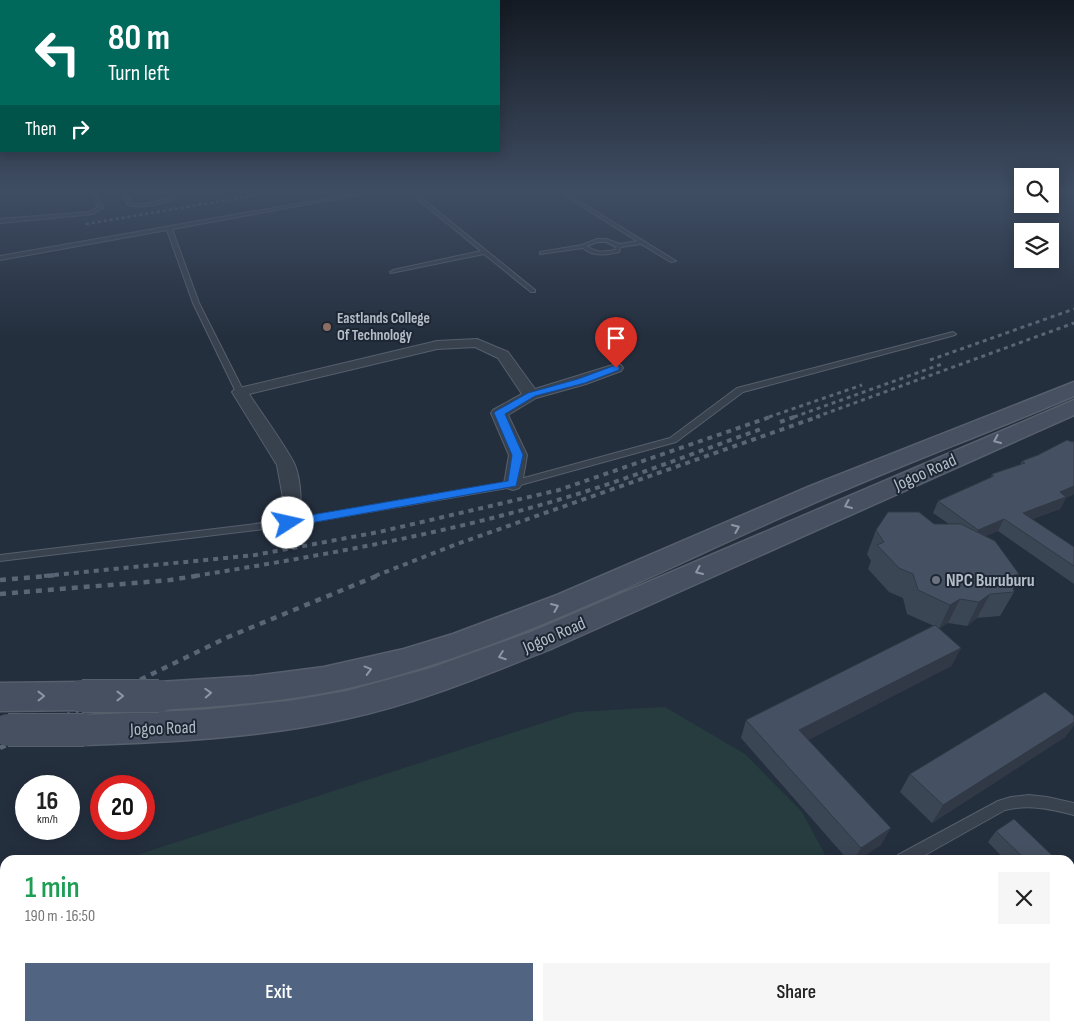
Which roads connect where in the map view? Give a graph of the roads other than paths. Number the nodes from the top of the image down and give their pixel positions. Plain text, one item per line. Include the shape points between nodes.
1 (101, 240) edge
2 (173, 240) edge
3 (470, 240) edge
4 (600, 240) edge
5 (602, 240) edge
6 (640, 240) edge
7 (643, 242) junction
8 (584, 246) junction
9 (619, 246) junction
10 (484, 252) junction
11 (542, 253) dead end
12 (0, 258) edge
13 (673, 261) dead end
14 (393, 272) dead end
15 (533, 291) dead end
16 (952, 334) dead end
17 (616, 368) dead end
18 (1074, 388) edge
19 (240, 392) junction
20 (531, 394) junction
21 (1074, 407) edge
22 (513, 484) junction
23 (288, 523) junction
24 (0, 558) edge
25 (0, 697) edge
26 (4, 729) edge
27 (1074, 809) edge
28 (912, 855) edge

1 - 12 lane
2 - 19 lane via 196,304
3 - 10 lane
4 - 8 lane
5 - 9 lane
6 - 7 lane
7 - 9 lane
7 - 13 lane
8 - 9 lane via 588,250 608,254 617,251
8 - 11 lane
10 - 14 lane
10 - 15 lane
16 - 22 lane via 740,390 673,440
17 - 20 street
25 -> 18 main road, Jogoo Road, bridge via 159,696 291,686 368,670 474,639 622,579 844,481
19 - 20 street via 437,344 477,343 502,355
19 - 23 street via 286,465 292,498
20 - 22 street via 499,413 518,455
21 -> 26 main road, Jogoo Road, bridge via 542,640 457,672 356,702 256,721 191,727
22 - 23 lane
23 - 24 lane
27 - 28 lane via 1040,800 1012,802

